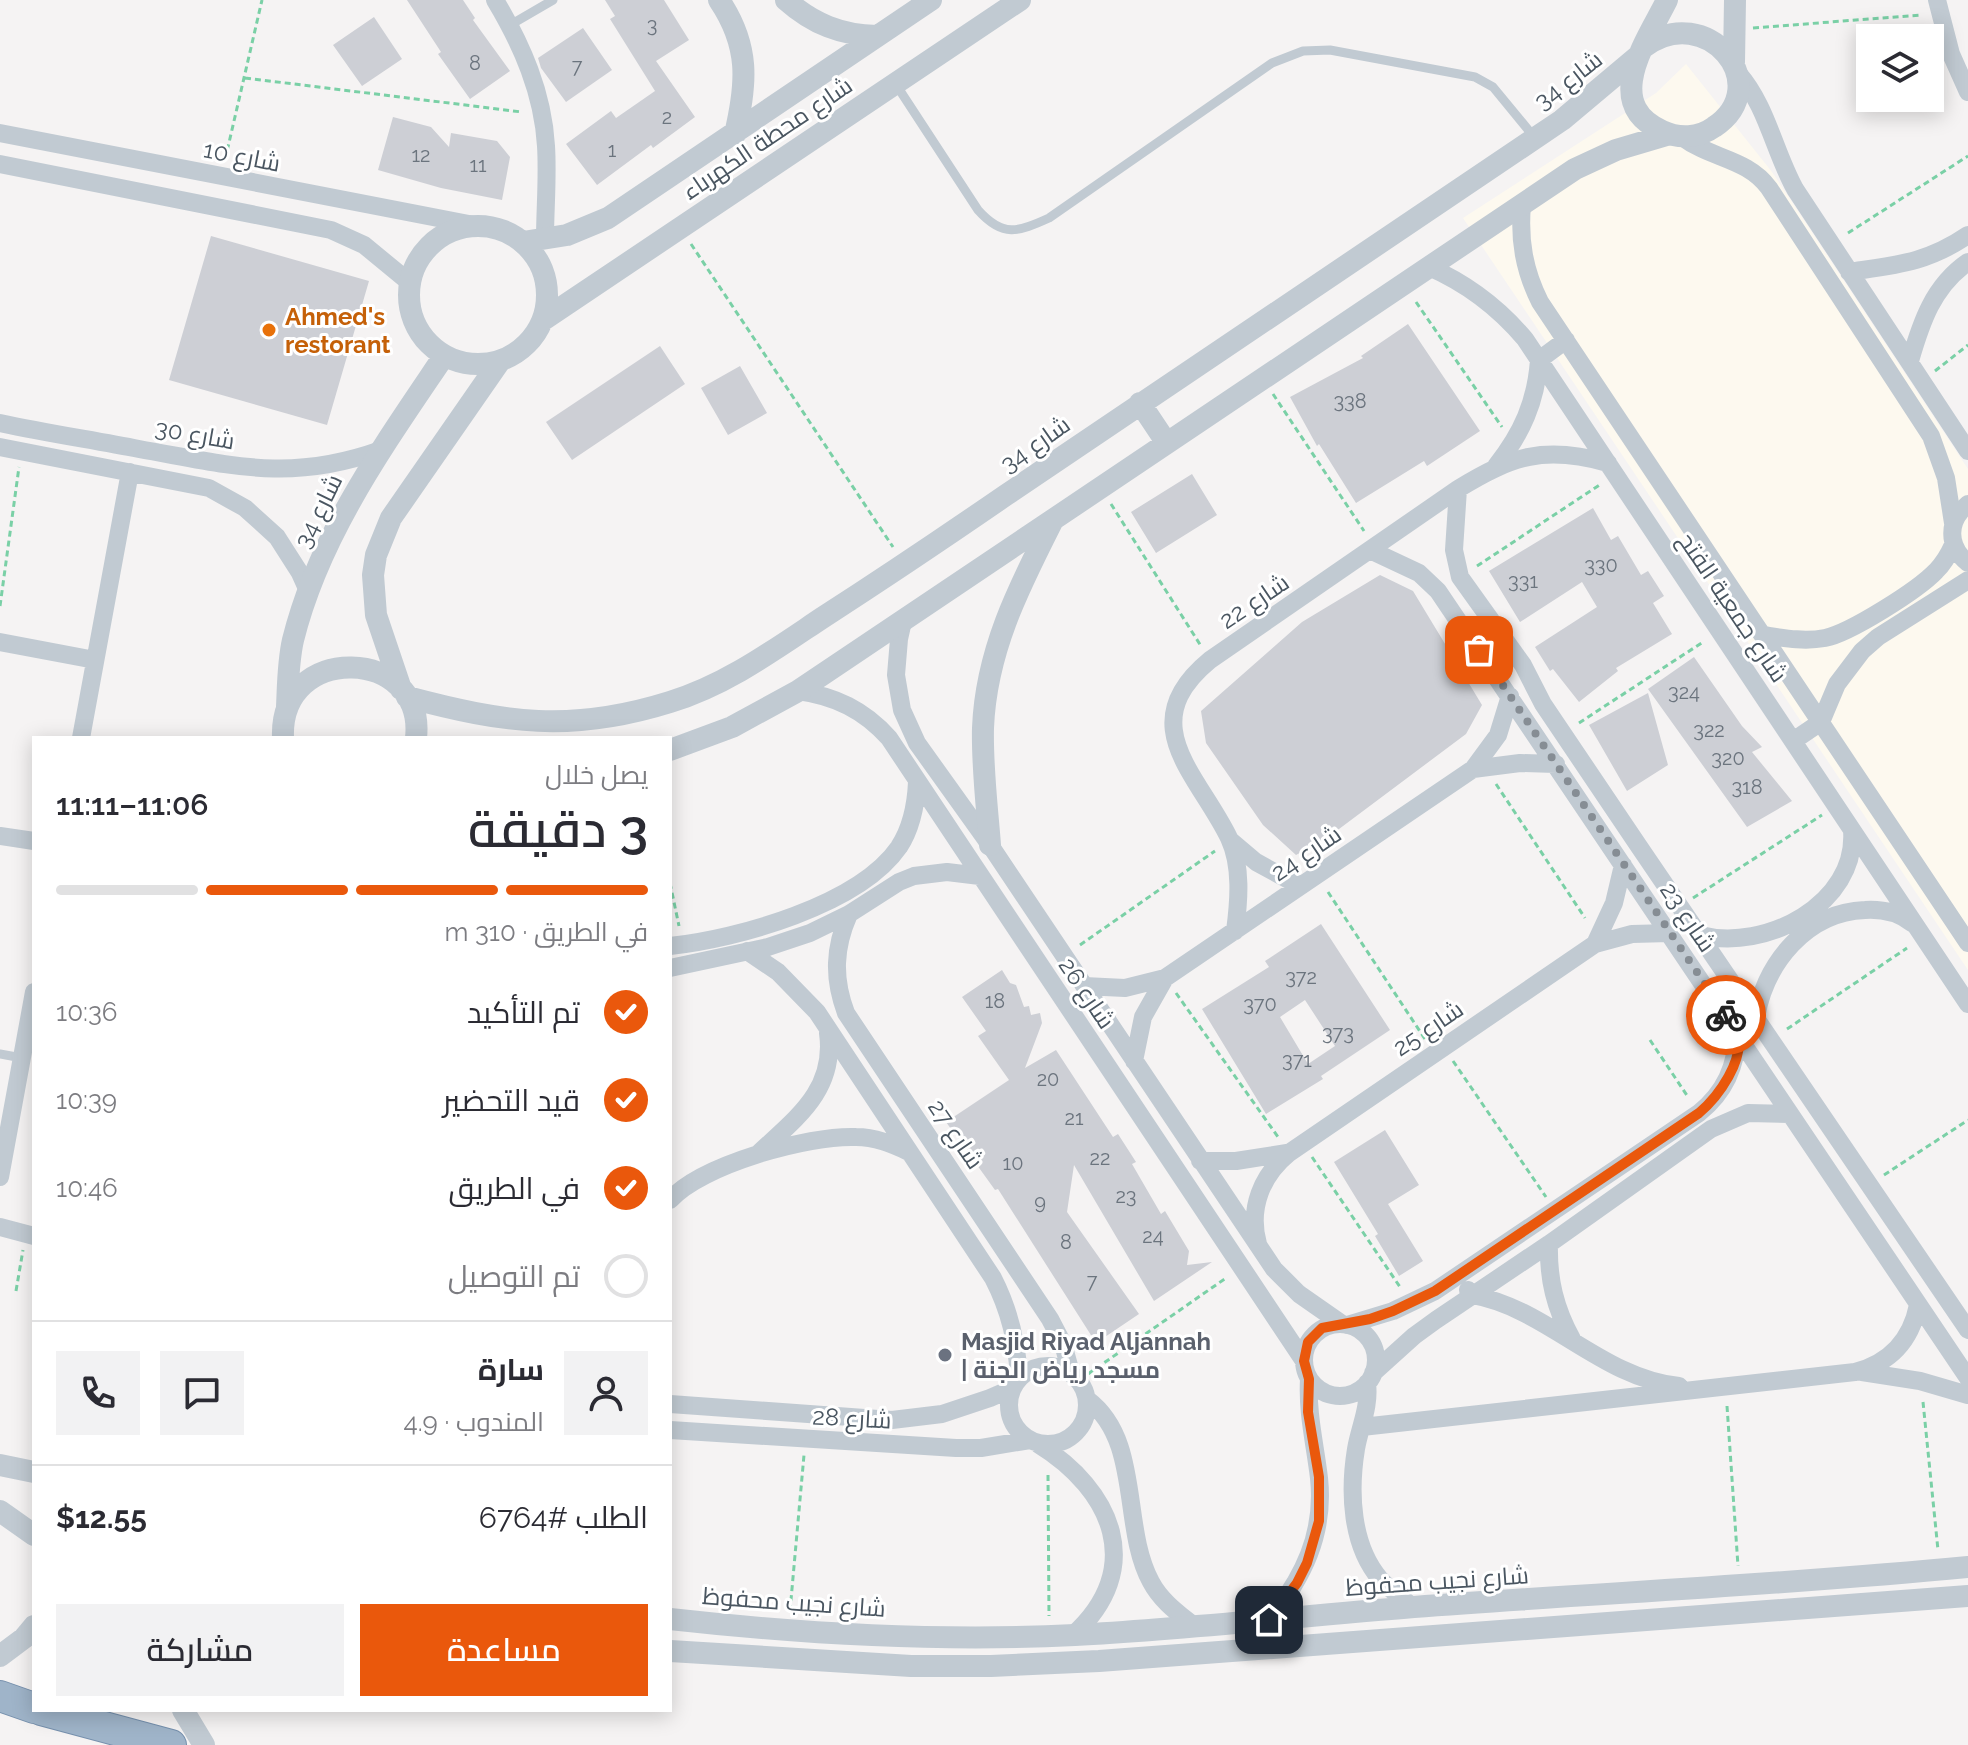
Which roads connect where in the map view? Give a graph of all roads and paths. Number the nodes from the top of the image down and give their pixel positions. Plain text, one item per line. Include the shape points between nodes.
1 (262, 0) edge
2 (495, 0) edge
3 (553, 0) edge
4 (719, 0) edge
5 (786, 0) edge
6 (931, 0) edge
7 (1020, 0) edge
8 (1667, 0) edge
9 (1735, 0) edge
10 (1938, 7) edge
11 (510, 25) junction
12 (1734, 29) junction
13 (877, 36) junction
14 (1640, 52) junction
15 (1736, 67) junction
16 (245, 78) junction
17 (895, 83) junction
18 (1968, 92) edge
19 (542, 114) junction
20 (0, 133) edge
21 (735, 134) junction
22 (1676, 136) junction
23 (1535, 138) junction
24 (1968, 156) edge
25 (0, 164) edge
26 (221, 176) junction
27 (1795, 189) junction
28 (1778, 203) junction
29 (1522, 205) junction
30 (474, 225) junction
31 (680, 228) junction
32 (1967, 237) edge
33 (534, 241) junction
34 (1831, 244) junction
35 (1968, 262) edge
36 (1429, 267) junction
37 (1849, 272) junction
38 (409, 282) junction
39 (1404, 284) junction
40 (543, 320) junction
41 (1566, 340) junction
42 (1968, 345) edge
43 (444, 356) junction
44 (1539, 360) junction
45 (500, 361) junction
46 (1910, 361) junction
47 (1262, 378) junction
48 (1922, 381) junction
49 (1140, 403) junction
50 (0, 423) edge
51 (1166, 442) junction
52 (1514, 443) junction
53 (0, 447) edge
54 (381, 450) junction
55 (21, 451) junction
56 (1968, 451) edge
57 (236, 466) junction
58 (1496, 466) junction
59 (1612, 468) junction
60 (130, 472) junction
61 (1100, 487) junction
62 (1458, 489) junction
63 (227, 497) junction
64 (1968, 504) edge
65 (1054, 518) junction
66 (1953, 523) junction
67 (1953, 545) junction
68 (1373, 549) junction
69 (0, 553) edge
70 (7, 554) junction
71 (1968, 563) edge
72 (905, 565) junction
73 (1460, 577) junction
74 (1968, 580) edge
75 (309, 593) junction
76 (0, 606) edge
77 (1486, 612) junction
78 (1867, 619) junction
79 (903, 621) junction
80 (1464, 628) junction
81 (1720, 631) junction
82 (1763, 635) junction
83 (1878, 637) junction
84 (0, 642) edge
85 (95, 660) junction
86 (1210, 660) junction
87 (798, 691) junction
88 (404, 693) junction
89 (1510, 696) junction
90 (287, 707) junction
91 (1821, 722) junction
92 (1563, 733) junction
93 (81, 736) edge
94 (283, 736) edge
95 (416, 736) edge
96 (1793, 741) junction
97 (917, 743) junction
98 (672, 749) edge
99 (899, 754) junction
100 (1556, 764) junction
101 (1479, 768) junction
102 (917, 782) junction
103 (1604, 794) junction
104 (1836, 806) junction
105 (1585, 808) junction
106 (1852, 830) junction
107 (0, 836) edge
108 (1230, 840) junction
109 (32, 841) edge
110 (990, 845) junction
111 (1623, 865) junction
112 (1317, 875) junction
113 (980, 876) junction
114 (862, 881) junction
115 (1300, 886) junction
116 (873, 899) junction
117 (672, 901) edge
118 (1680, 906) junction
119 (849, 914) junction
120 (1804, 923) junction
121 (1235, 931) junction
122 (1920, 932) junction
123 (1670, 933) junction
124 (1700, 935) junction
125 (1597, 941) junction
126 (1968, 943) edge
127 (677, 946) edge
128 (747, 951) junction
129 (1064, 956) junction
130 (672, 968) edge
131 (1165, 978) junction
132 (1084, 986) junction
133 (32, 1003) edge
134 (1968, 1004) edge
135 (846, 1013) junction
136 (1756, 1018) junction
137 (827, 1027) junction
138 (1737, 1033) junction
139 (1650, 1040) dead end
140 (1771, 1040) junction
141 (1439, 1050) junction
142 (0, 1054) edge
143 (22, 1058) junction
144 (1134, 1061) junction
145 (1789, 1114) junction
146 (1694, 1116) junction
147 (1171, 1117) junction
148 (1968, 1120) edge
149 (1151, 1132) junction
150 (1700, 1137) junction
151 (1296, 1148) junction
152 (909, 1152) junction
153 (757, 1155) junction
154 (1200, 1161) junction
155 (0, 1177) edge
156 (1869, 1185) junction
157 (672, 1198) edge
158 (1555, 1210) junction
159 (0, 1227) edge
160 (30, 1235) edge
161 (1549, 1244) junction
162 (1259, 1249) junction
163 (1014, 1263) junction
164 (1242, 1267) junction
165 (1457, 1276) junction
166 (993, 1278) junction
167 (16, 1291) dead end
168 (1472, 1295) junction
169 (1411, 1303) junction
170 (1918, 1305) junction
171 (1344, 1324) junction
172 (1968, 1330) edge
173 (1572, 1339) junction
174 (1306, 1370) junction
175 (1855, 1372) junction
176 (1075, 1376) junction
177 (1370, 1378) junction
178 (1968, 1378) edge
179 (1920, 1381) junction
180 (1016, 1383) junction
181 (1726, 1386) junction
182 (1706, 1388) junction
183 (1968, 1395) edge
184 (1088, 1400) junction
185 (672, 1404) edge
186 (791, 1414) junction
187 (1362, 1427) junction
188 (672, 1430) edge
189 (797, 1439) junction
190 (1038, 1444) junction
191 (0, 1465) edge
192 (32, 1472) edge
193 (0, 1511) edge
194 (32, 1534) edge
195 (1958, 1566) edge
196 (1740, 1586) junction
197 (1660, 1592) junction
198 (1968, 1596) edge
199 (1413, 1607) junction
200 (672, 1619) edge
201 (1269, 1620) junction
202 (1662, 1620) junction
203 (1194, 1626) junction
204 (32, 1628) edge
205 (756, 1628) junction
206 (788, 1631) junction
207 (1073, 1635) junction
208 (1049, 1636) junction
209 (672, 1651) edge
210 (0, 1656) edge
211 (753, 1657) junction
212 (0, 1696) edge
213 (32, 1707) edge
214 (48, 1712) edge
215 (184, 1712) edge
216 (171, 1745) edge
217 (204, 1745) edge

1 - 16 path
2 - 11 street
3 - 11 lane
4 - 21 street via 736,32 745,74
5 - 13 street via 836,31
6 - 13 street, شارع محطة الكهرباء
7 - 17 street, شارع محطة الكهرباء
8 - 14 street
9 - 12 street
10 - 12 path
10 - 18 street
11 - 19 street
12 - 15 street
13 - 21 street, شارع محطة الكهرباء
14 - 15 street via 1663,33 1699,31 1720,42
14 - 22 street via 1631,80 1635,104 1649,123
14 - 23 street, شارع 34 via 1588,100
15 - 22 street via 1737,97 1725,118 1706,132
15 - 27 street via 1762,108
16 - 19 path
16 - 26 path
17 - 23 lane via 978,210 991,225 1005,230 1023,230 1049,218 1272,63 1303,51 1330,50 1475,77 1493,87
17 - 31 street, شارع محطة الكهرباء
19 - 33 street via 546,146
20 - 26 street, شارع 10
21 - 33 street, شارع محطة الكهرباء via 608,218
22 - 28 street via 1750,169
22 - 29 street via 1596,159
23 - 49 street, شارع 34
24 - 34 path
25 - 38 street via 331,230 364,245
26 - 30 street, شارع 10
27 - 28 street
27 - 34 street
28 - 66 street via 1931,436 1946,478
29 - 36 street
29 - 41 street, شارع جمعية الفتح via 1521,245 1531,284
30 - 33 street
30 - 38 street via 432,243 417,260
31 - 40 street, شارع محطة الكهرباء
31 - 72 path
32 - 37 street via 1914,263
33 - 40 street via 546,278
34 - 37 street
35 - 46 street via 1925,313
36 - 39 street
36 - 44 street, شارع جمعية الفتح via 1492,304
37 - 46 street
38 - 43 street via 409,308 418,332
39 - 47 street
39 - 52 path
40 - 45 street via 526,345
41 - 44 street
41 - 82 street, شارع جمعية الفتح
42 - 48 path
43 - 45 street via 481,365
43 - 54 street, شارع 34
44 - 52 street, شارع 22 via 1532,404
44 - 59 street, شارع جمعية الفتح
45 - 88 street via 391,518 376,555 376,615
46 - 48 street
47 - 51 street
47 - 68 path
48 - 56 street
49 - 51 street
49 - 72 street, شارع 34
50 - 57 street, شارع 30
51 - 61 street
52 - 58 street, شارع 22
53 - 55 street, شارع 30
54 - 57 street, شارع 30 via 310,469
54 - 75 street, شارع 34 via 351,498
55 - 60 street, شارع 30
55 - 70 path
57 - 63 street
58 - 59 street, شارع 22 via 1552,454 1590,457
58 - 62 street, شارع 22
59 - 73 path
59 - 81 street, شارع جمعية الفتح
60 - 63 street, شارع 30 via 209,488
60 - 85 street
61 - 65 street
61 - 86 path
62 - 68 street, شارع 22
62 - 73 street, شارع 23 via 1454,550
63 - 75 street, شارع 30 via 277,537
64 - 66 street
65 - 79 street
65 - 110 street via 1008,613 991,669 983,755
66 - 67 street
67 - 71 street
67 - 78 street via 1930,577
68 - 80 street, شارع 23 via 1429,581
68 - 86 street, شارع 22
69 - 70 path
70 - 76 path
72 - 88 street, شارع 34 via 762,657 670,702 577,721 536,722 494,718
73 - 77 street, شارع 23
74 - 83 street
75 - 90 street, شارع 34 via 293,640
77 - 80 street
77 - 92 street, شارع 23
78 - 82 street via 1823,639
78 - 83 street
79 - 87 street
79 - 97 street, شارع 26 via 896,675 902,710
80 - 89 street, شارع 23
81 - 92 path
81 - 96 street, شارع جمعية الفتح
82 - 91 street, شارع جمعية الفتح
83 - 91 street via 1843,675
84 - 85 street
85 - 93 street
86 - 108 street, شارع 22 via 1180,694 1173,730 1179,755
87 - 98 street via 732,727
87 - 99 street, شارع 26 via 831,697 861,712
88 - 90 street, شارع 34 via 383,675 362,667 339,667 299,688
88 - 95 street via 414,713
89 - 100 street, شارع 23
89 - 101 street, شارع 24 via 1498,735
90 - 94 street, شارع 34
91 - 96 street
91 - 126 street, شارع جمعية الفتح
92 - 103 street, شارع 23
96 - 104 street, شارع جمعية الفتح
97 - 99 street
97 - 110 street, شارع 26
99 - 102 street, شارع 26
100 - 101 street, شارع 24
100 - 105 street, شارع 23
101 - 112 street, شارع 24
101 - 125 path
102 - 113 street, شارع 26
102 - 114 street via 903,839
103 - 105 street
103 - 118 street, شارع 23
104 - 106 street, شارع جمعية الفتح
104 - 118 path
105 - 111 street, شارع 23
106 - 120 street via 1850,857 1838,884
106 - 122 street, شارع جمعية الفتح
107 - 109 street
108 - 115 street, شارع 22 via 1256,862
108 - 121 street, شارع 22 via 1239,894
108 - 129 path
110 - 129 street, شارع 26
111 - 123 street, شارع 23
111 - 125 street
112 - 115 street, شارع 24
112 - 141 path
113 - 116 street via 914,876
113 - 149 street, شارع 26
114 - 116 street
114 - 127 street via 784,919
115 - 121 street, شارع 24
116 - 119 street
117 - 127 path
118 - 124 street, شارع 23
119 - 128 street via 799,937
119 - 135 street, شارع 27 via 836,963
120 - 122 street via 1873,909 1904,917
120 - 124 street via 1746,937
120 - 136 street via 1769,976
121 - 131 street, شارع 24
122 - 134 street, شارع جمعية الفتح
122 - 140 path
123 - 125 street, شارع 25
123 - 138 street, شارع 23
124 - 136 street, شارع 23
125 - 141 street, شارع 25
128 - 130 street
128 - 137 street, شارع 27 via 792,984
129 - 132 street, شارع 26
131 - 132 street, شارع 24 via 1125,988
131 - 144 street, شارع 24 via 1143,1017
131 - 151 path
132 - 144 street, شارع 26
133 - 143 street
135 - 137 street
135 - 163 street, شارع 27
136 - 140 street, شارع 23
137 - 152 street, شارع 27
137 - 153 street via 830,1053 815,1096
138 - 145 street, شارع 23
138 - 146 street via 1735,1059 1725,1084
139 - 146 path
140 - 156 street, شارع 23
141 - 151 street, شارع 25
141 - 158 path
142 - 143 lane
143 - 155 street
144 - 147 street, شارع 26
145 - 150 street via 1748,1113
145 - 170 street, شارع 23
146 - 150 street
146 - 158 street
147 - 149 street
147 - 154 street, شارع 26
148 - 156 path
149 - 164 street, شارع 26
150 - 161 street
151 - 154 street, شارع 25 via 1254,1160
151 - 162 street, شارع 25 via 1271,1171 1259,1193 1254,1221
151 - 169 path
152 - 153 street via 876,1139 849,1137
152 - 166 street, شارع 27
153 - 157 street via 695,1179
154 - 162 street, شارع 26
156 - 172 street, شارع 23
158 - 165 street
159 - 160 street
160 - 167 path
161 - 168 street
161 - 173 street via 1555,1303
162 - 171 street, شارع 26 via 1299,1294
163 - 166 street
163 - 176 street, شارع 27 via 1057,1331
164 - 174 street, شارع 26
164 - 176 path
165 - 168 street
165 - 169 street
166 - 180 street, شارع 27 via 1015,1337
168 - 173 street via 1512,1306
168 - 177 street via 1414,1336
169 - 171 street
170 - 175 street via 1900,1346 1880,1363
170 - 178 street, شارع 23
171 - 174 street via 1314,1334 1304,1352
171 - 177 street via 1372,1343 1376,1363
173 - 182 street via 1635,1374 1670,1385
174 - 177 street via 1326,1393 1337,1396 1359,1390
174 - 201 street via 1319,1521 1297,1583
175 - 179 street
175 - 181 street
176 - 180 street via 1050,1366 1028,1371
176 - 184 street
177 - 187 street
179 - 183 street
179 - 195 path
180 - 186 street, شارع 28 via 966,1407 917,1418
180 - 190 street via 1011,1418
181 - 182 street
181 - 196 path
182 - 187 street
184 - 190 street via 1084,1422 1069,1439
184 - 203 street via 1106,1416 1117,1437 1145,1569 1164,1600
185 - 186 street, شارع 28
186 - 189 street
187 - 199 street via 1353,1484 1360,1542 1380,1578
188 - 189 street, شارع 28
189 - 190 street, شارع 28 via 956,1448
189 - 206 path
190 - 207 street via 1091,1489 1112,1537 1110,1586 1095,1613
190 - 208 path
191 - 192 street
193 - 194 street
195 - 196 street, شارع نجيب محفوظ
196 - 197 street, شارع نجيب محفوظ
197 - 199 street, شارع نجيب محفوظ
197 - 202 street
198 - 202 street
199 - 201 street, شارع نجيب محفوظ
200 - 205 street, شارع نجيب محفوظ
201 - 203 street, شارع نجيب محفوظ
202 - 211 street via 991,1666
203 - 207 street, شارع نجيب محفوظ
204 - 210 street
205 - 206 street, شارع نجيب محفوظ
205 - 211 street
206 - 208 street, شارع نجيب محفوظ
207 - 208 street, شارع نجيب محفوظ
209 - 211 street
212 - 213 highway
214 - 216 highway
215 - 217 street

